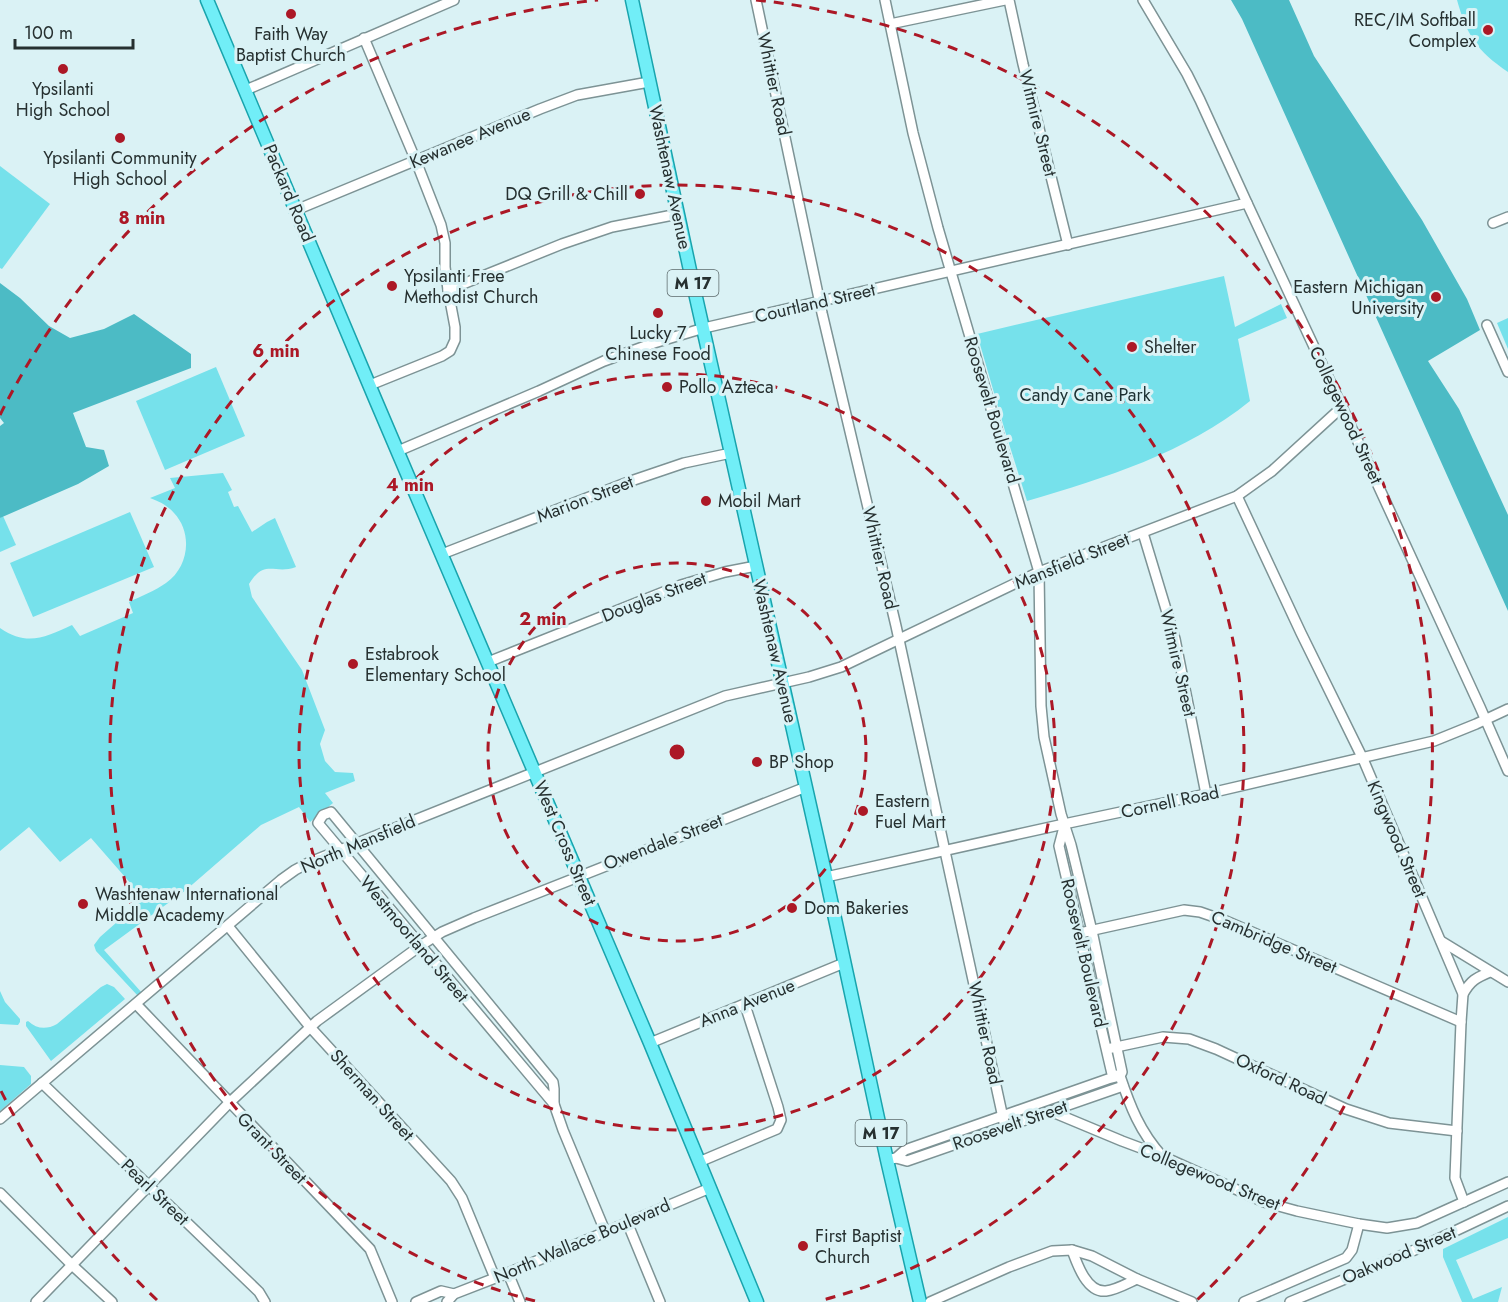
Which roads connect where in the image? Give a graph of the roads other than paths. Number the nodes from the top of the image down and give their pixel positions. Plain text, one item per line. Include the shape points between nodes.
1 (207, 0) edge
2 (454, 0) edge
3 (632, 0) edge
4 (756, 0) edge
5 (885, 0) edge
6 (1006, 0) edge
7 (1143, 0) edge
8 (890, 24) junction
9 (364, 38) junction
10 (649, 82) junction
11 (246, 90) junction
12 (416, 161) junction
13 (1246, 203) junction
14 (296, 210) junction
15 (678, 214) junction
16 (1508, 217) edge
17 (1493, 223) dead end
18 (1068, 245) junction
19 (950, 272) junction
20 (448, 291) junction
21 (819, 302) junction
22 (1487, 325) dead end
23 (704, 328) junction
24 (1508, 372) edge
25 (370, 385) junction
26 (1342, 407) junction
27 (398, 451) junction
28 (731, 453) junction
29 (1237, 496) junction
30 (1143, 533) junction
31 (442, 554) junction
32 (756, 566) junction
33 (1039, 572) junction
34 (899, 640) junction
35 (488, 662) junction
36 (783, 683) junction
37 (1508, 709) edge
38 (1486, 719) junction
39 (1363, 759) junction
40 (1508, 771) edge
41 (535, 772) junction
42 (806, 787) junction
43 (1206, 794) junction
44 (1064, 824) junction
45 (357, 843) junction
46 (340, 850) junction
47 (946, 851) junction
48 (578, 876) junction
49 (826, 877) junction
50 (228, 926) junction
51 (1092, 931) junction
52 (1080, 933) junction
53 (434, 938) junction
54 (1441, 941) junction
55 (420, 946) junction
56 (844, 963) junction
57 (1490, 972) junction
58 (1508, 982) edge
59 (1463, 994) junction
60 (136, 1004) junction
61 (745, 1005) junction
62 (1461, 1023) junction
63 (310, 1027) junction
64 (650, 1043) junction
65 (1117, 1047) junction
66 (1107, 1049) junction
67 (1121, 1081) junction
68 (42, 1083) junction
69 (1047, 1101) junction
70 (229, 1103) junction
71 (554, 1104) junction
72 (1050, 1111) junction
73 (1002, 1117) junction
74 (0, 1119) edge
75 (1005, 1127) junction
76 (1457, 1131) junction
77 (1162, 1156) junction
78 (892, 1159) junction
79 (699, 1162) junction
80 (1508, 1182) edge
81 (148, 1186) junction
82 (710, 1188) junction
83 (0, 1193) edge
84 (1464, 1202) junction
85 (1508, 1206) edge
86 (627, 1222) junction
87 (1359, 1224) junction
88 (605, 1231) junction
89 (1072, 1250) junction
90 (72, 1265) junction
91 (508, 1273) junction
92 (495, 1278) junction
93 (1137, 1279) junction
94 (454, 1294) junction
95 (36, 1302) edge
96 (112, 1302) edge
97 (265, 1302) edge
98 (392, 1302) edge
99 (416, 1302) edge
100 (447, 1302) edge
101 (520, 1302) edge
102 (660, 1302) edge
103 (756, 1302) edge
104 (920, 1302) edge
105 (930, 1302) edge
106 (1192, 1302) edge
107 (1244, 1302) edge
108 (1290, 1302) edge

1 - 11 main road, Packard Road
2 - 9 street
3 - 10 main road, Washtenaw Avenue / M 17
4 - 21 street, Whittier Road
5 - 8 street, Roosevelt Boulevard
6 - 8 street
6 - 18 street, Witmire Street
7 - 13 street, Collegewood Street via 1191,82
8 - 19 street, Roosevelt Boulevard via 913,133
9 - 11 street
9 - 12 street
10 - 12 street, Kewanee Avenue via 577,95
10 - 15 main road, Washtenaw Avenue / M 17
11 - 14 main road, Packard Road
12 - 14 street, Kewanee Avenue
12 - 20 street via 441,225
13 - 18 street, Courtland Street
13 - 26 street, Collegewood Street
14 - 25 main road, Packard Road
15 - 20 street via 606,229
15 - 23 main road, Washtenaw Avenue / M 17
16 - 17 street
18 - 19 street, Courtland Street
19 - 21 street, Courtland Street
19 - 33 street, Roosevelt Boulevard
20 - 25 street via 455,333 450,351
21 - 23 street, Courtland Street
21 - 34 street, Whittier Road
22 - 24 street
23 - 27 street, Courtland Street via 604,361
23 - 28 main road, Washtenaw Avenue / M 17
25 - 27 main road, West Cross Street
26 - 29 street, Mansfield Street via 1272,471
26 - 38 street, Collegewood Street
27 - 31 main road, West Cross Street
28 - 31 street, Marion Street via 684,463
28 - 32 main road, Washtenaw Avenue / M 17
29 - 30 street, Mansfield Street
29 - 39 street, Kingwood Street
30 - 33 street, Mansfield Street
30 - 43 street, Witmire Street via 1175,639
31 - 35 main road, West Cross Street
32 - 35 street, Douglas Street via 681,585
32 - 36 main road, Washtenaw Avenue / M 17
33 - 34 street, Mansfield Street
33 - 44 street, Roosevelt Boulevard via 1044,737
34 - 36 street, Mansfield Street via 828,672
34 - 47 street, Whittier Road
35 - 41 main road, West Cross Street
36 - 41 street, North Mansfield via 725,696
36 - 42 main road, Washtenaw Avenue / M 17
37 - 38 street, Cornell Road
38 - 39 street, Cornell Road via 1434,741
38 - 40 street, Collegewood Street
39 - 43 street, Cornell Road
39 - 54 street, Kingwood Street
41 - 45 street, North Mansfield
41 - 48 main road, West Cross Street
42 - 48 street, Owendale Street
42 - 49 main road, Washtenaw Avenue / M 17
43 - 44 street, Cornell Road
44 - 47 street, Cornell Road
44 - 51 street, Roosevelt Boulevard
44 - 52 street, Roosevelt Boulevard via 1059,846
45 - 46 street, North Mansfield
45 - 46 street, Westmoorland Street via 331,812 323,815 318,823
45 - 53 street, Westmoorland Street
46 - 50 street, North Mansfield via 296,870
46 - 55 street, Westmoorland Street
47 - 49 street, Cornell Road
47 - 73 street, Whittier Road
48 - 53 street, Owendale Street
48 - 64 main road, West Cross Street
49 - 56 main road, Washtenaw Avenue / M 17
50 - 60 street, North Mansfield
50 - 63 street, Sherman Street
51 - 52 street, Cambridge Street
51 - 62 street, Cambridge Street via 1184,910 1200,912
51 - 65 street, Roosevelt Boulevard
52 - 66 street, Roosevelt Boulevard
53 - 55 street, Owendale Street
53 - 71 street, Westmoorland Street via 553,1082
54 - 57 street
54 - 59 street, Kingwood Street
55 - 63 street, Owendale Street
55 - 71 street, Westmoorland Street
56 - 61 street, Anna Avenue
56 - 78 main road, Washtenaw Avenue / M 17
57 - 58 street
57 - 59 street via 1471,981
59 - 62 street, Kingwood Street
60 - 68 street, North Mansfield
60 - 70 street, Grant Street
61 - 64 street, Anna Avenue
61 - 79 street via 781,1120 777,1129
62 - 76 street, Kingwood Street
63 - 70 street, Owendale Street
63 - 92 street, Sherman Street via 451,1181
64 - 79 main road, West Cross Street
65 - 66 street, Oxford Road
65 - 67 street, Roosevelt Boulevard
65 - 76 street, Oxford Road via 1163,1037 1189,1039 1346,1109 1389,1123
66 - 67 street, Roosevelt Boulevard via 1112,1074
67 - 69 street, Roosevelt Street via 1108,1079
67 - 72 street, Roosevelt Street
67 - 77 street, Roosevelt Boulevard via 1140,1127
68 - 74 street, North Mansfield
68 - 81 street, Pearl Street
69 - 72 street
69 - 73 street, Roosevelt Street
70 - 81 street, Owendale Street
70 - 98 street, Grant Street via 370,1249
71 - 88 street, Westmoorland Street
72 - 75 street, Roosevelt Street
72 - 77 street, Collegewood Street
73 - 75 street, Whittier Road
73 - 78 street, Roosevelt Street via 905,1150
75 - 78 street, Roosevelt Street via 907,1161
76 - 84 street, Kingwood Street via 1455,1178
77 - 87 street, Collegewood Street via 1264,1202
78 - 104 main road, Washtenaw Avenue / M 17
79 - 82 main road, West Cross Street
80 - 84 street, Collegewood Street
81 - 90 street, Owendale Street
81 - 97 street, Pearl Street
82 - 86 street, North Wallace Boulevard
82 - 103 main road, West Cross Street
83 - 90 street
84 - 87 street, Collegewood Street via 1418,1223 1387,1228
85 - 108 street, Oakwood Street
86 - 88 street, North Wallace Boulevard
86 - 102 street
87 - 107 street, Oakwood Street via 1352,1250 1346,1257
88 - 91 street, North Wallace Boulevard
89 - 93 street
89 - 93 street via 1082,1274 1100,1291
89 - 105 street via 1052,1251
90 - 95 street, Owendale Street
90 - 96 street
91 - 92 street, North Wallace Boulevard
91 - 101 street
92 - 94 street, North Wallace Boulevard
93 - 106 street
94 - 99 street, North Wallace Boulevard via 441,1291
94 - 100 street, North Wallace Boulevard

